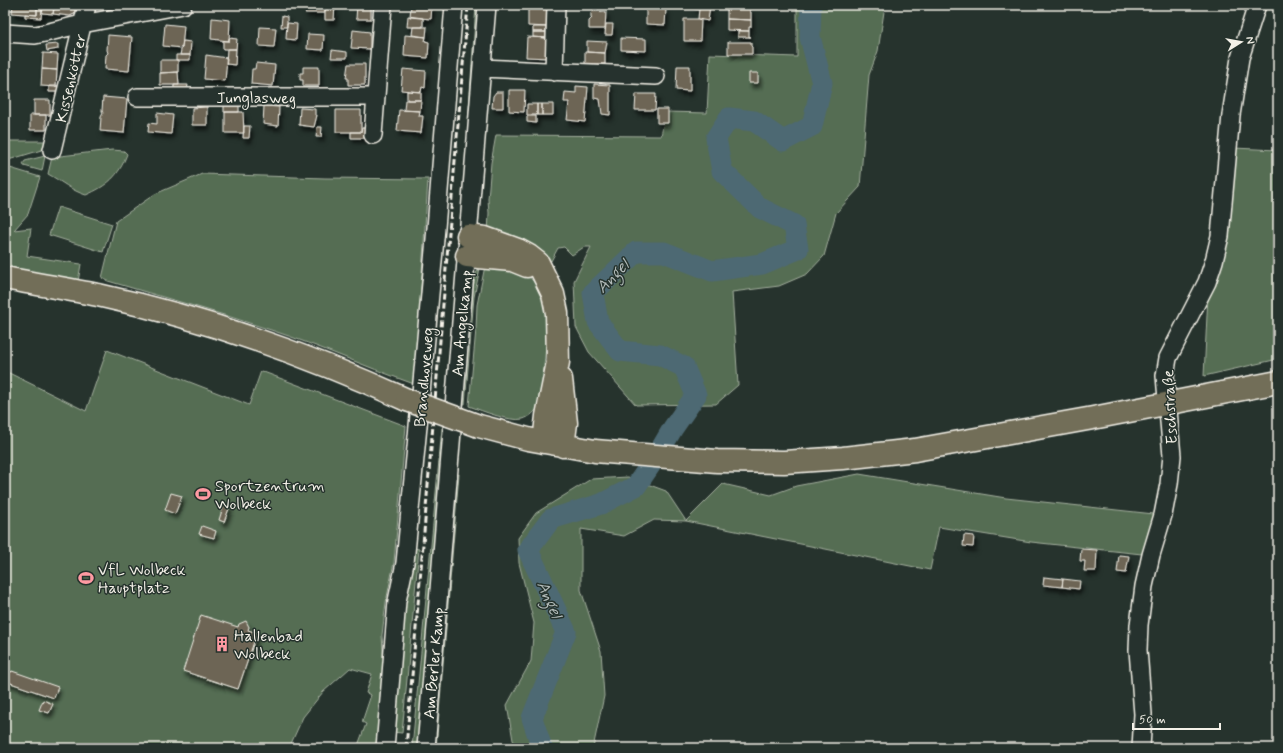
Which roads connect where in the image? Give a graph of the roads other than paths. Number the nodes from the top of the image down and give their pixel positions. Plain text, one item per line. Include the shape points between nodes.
1 (87, 5) edge
2 (183, 5) edge
3 (383, 5) edge
4 (454, 5) edge
5 (487, 5) edge
6 (556, 5) edge
7 (1257, 5) edge
8 (82, 24) junction
9 (5, 33) edge
10 (482, 68) junction
11 (554, 72) junction
12 (656, 76) dead end
13 (136, 97) dead end
14 (376, 97) junction
15 (373, 135) dead end
16 (52, 150) dead end
17 (467, 246) junction
18 (5, 278) edge
19 (1278, 382) edge
20 (1168, 403) junction
21 (554, 444) junction
22 (440, 577) joint
23 (385, 748) edge
24 (426, 748) edge
25 (1141, 748) edge

1 - 8 street, Kissenkötter
2 - 8 street
3 - 14 street
4 - 23 street, Brandhoveweg via 419,418 405,562 397,601
5 - 10 street, Am Angelkamp
6 - 11 street
7 - 20 street, Eschstraße via 1240,58 1231,115 1220,236 1207,282 1168,358 1165,376
8 - 9 street via 34,35
8 - 16 street, Kissenkötter
10 - 11 street
10 - 17 street, Am Angelkamp
11 - 12 street
13 - 14 street, Junglasweg
14 - 15 street
17 - 21 main road via 512,260 542,273 551,288 556,307 558,362 547,416
17 - 22 street, Am Angelkamp
18 - 21 main road, bridge via 98,295 173,314 290,351 407,400 479,426 512,436
19 - 20 main road
20 - 21 main road via 915,450 784,462 717,461 595,451
20 - 25 street, Eschstraße via 1172,456 1169,484 1144,586 1139,625 1138,650 1143,714
22 - 24 street, Am Berler Kamp

